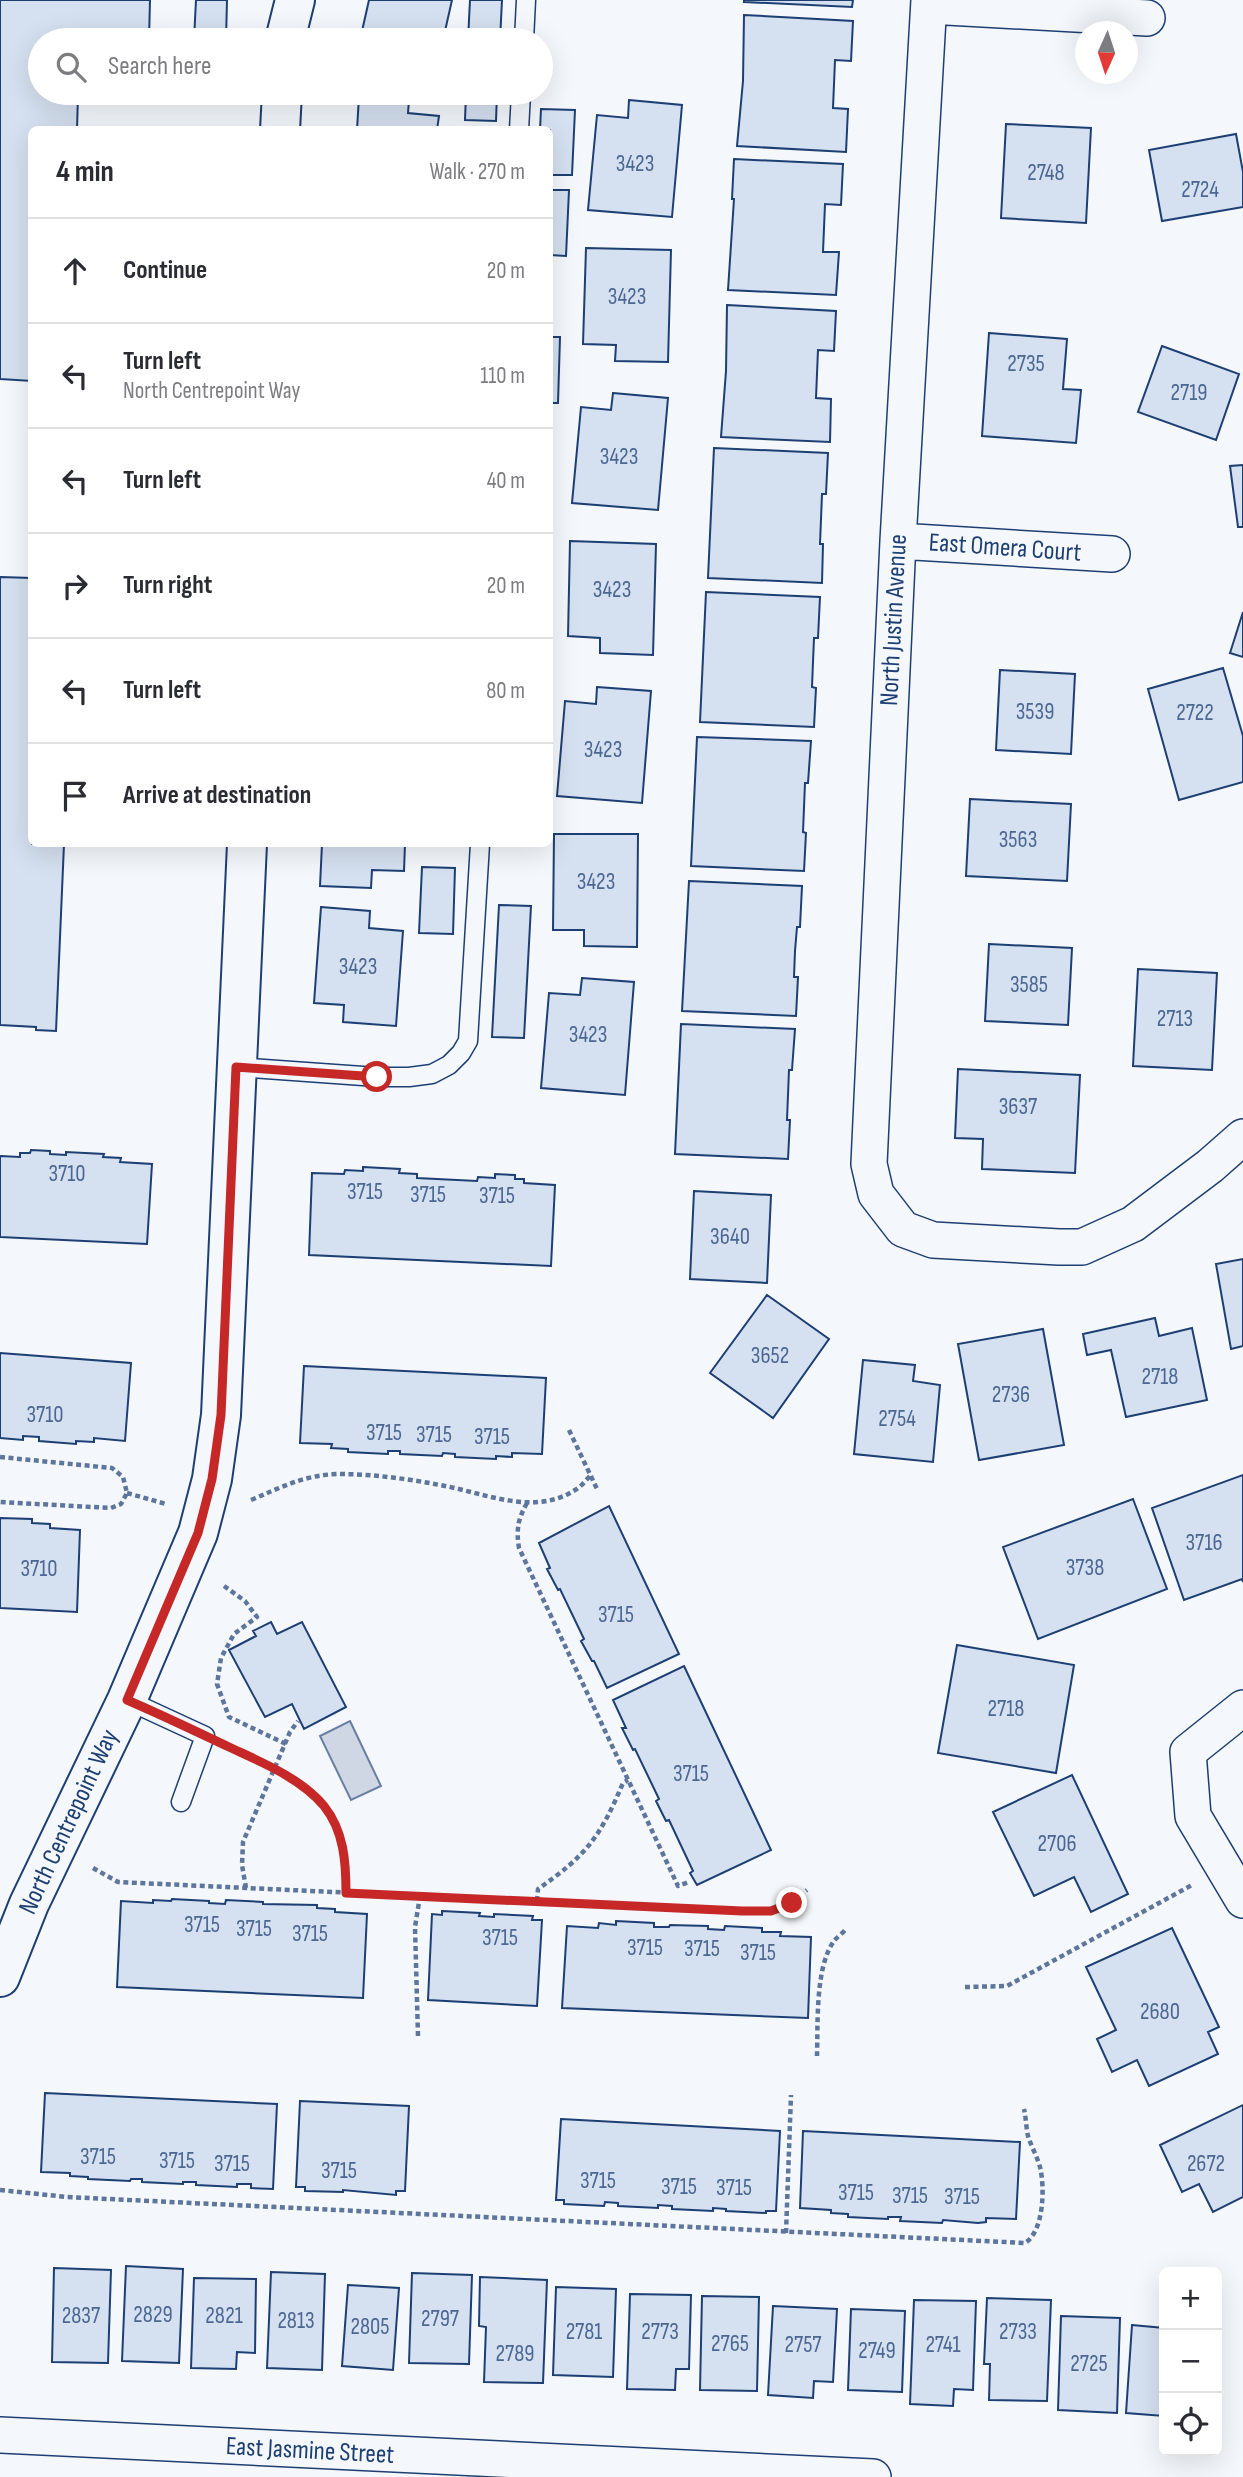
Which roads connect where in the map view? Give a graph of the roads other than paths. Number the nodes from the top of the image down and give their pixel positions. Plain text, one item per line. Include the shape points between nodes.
1 (295, 0) edge
2 (526, 0) edge
3 (929, 3) edge
4 (1147, 18) dead end
5 (288, 28) edge
6 (525, 28) edge
7 (281, 105) edge
8 (520, 105) edge
9 (280, 126) edge
10 (519, 126) edge
11 (898, 541) junction
12 (1112, 554) dead end
13 (247, 847) edge
14 (480, 847) edge
15 (236, 1067) junction
16 (1243, 1137) edge
17 (127, 1700) junction
18 (1243, 1708) edge
19 (181, 1802) dead end
20 (1243, 1900) edge
21 (0, 1977) edge
22 (0, 2435) edge
23 (246, 2462) edge
24 (676, 2472) edge
25 (873, 2477) edge

1 - 5 street
2 - 6 lane
3 - 4 street
3 - 11 street, North Justin Avenue
7 - 9 street
8 - 10 lane
11 - 12 street, East Omera Court
11 - 16 street, North Justin Avenue via 869,1164 876,1194 903,1229 933,1240 1082,1247 1133,1224
13 - 15 street, North Centrepoint Way
14 - 15 lane via 468,1041 449,1065 432,1074 390,1078
15 - 17 street, North Centrepoint Way via 221,1415 212,1479 198,1533
17 - 19 lane via 205,1736
17 - 21 street, North Centrepoint Way via 29,1904
18 - 20 street via 1188,1752 1193,1816
22 - 23 street, East Jasmine Street
23 - 24 street, East Jasmine Street
24 - 25 street, East Jasmine Street

